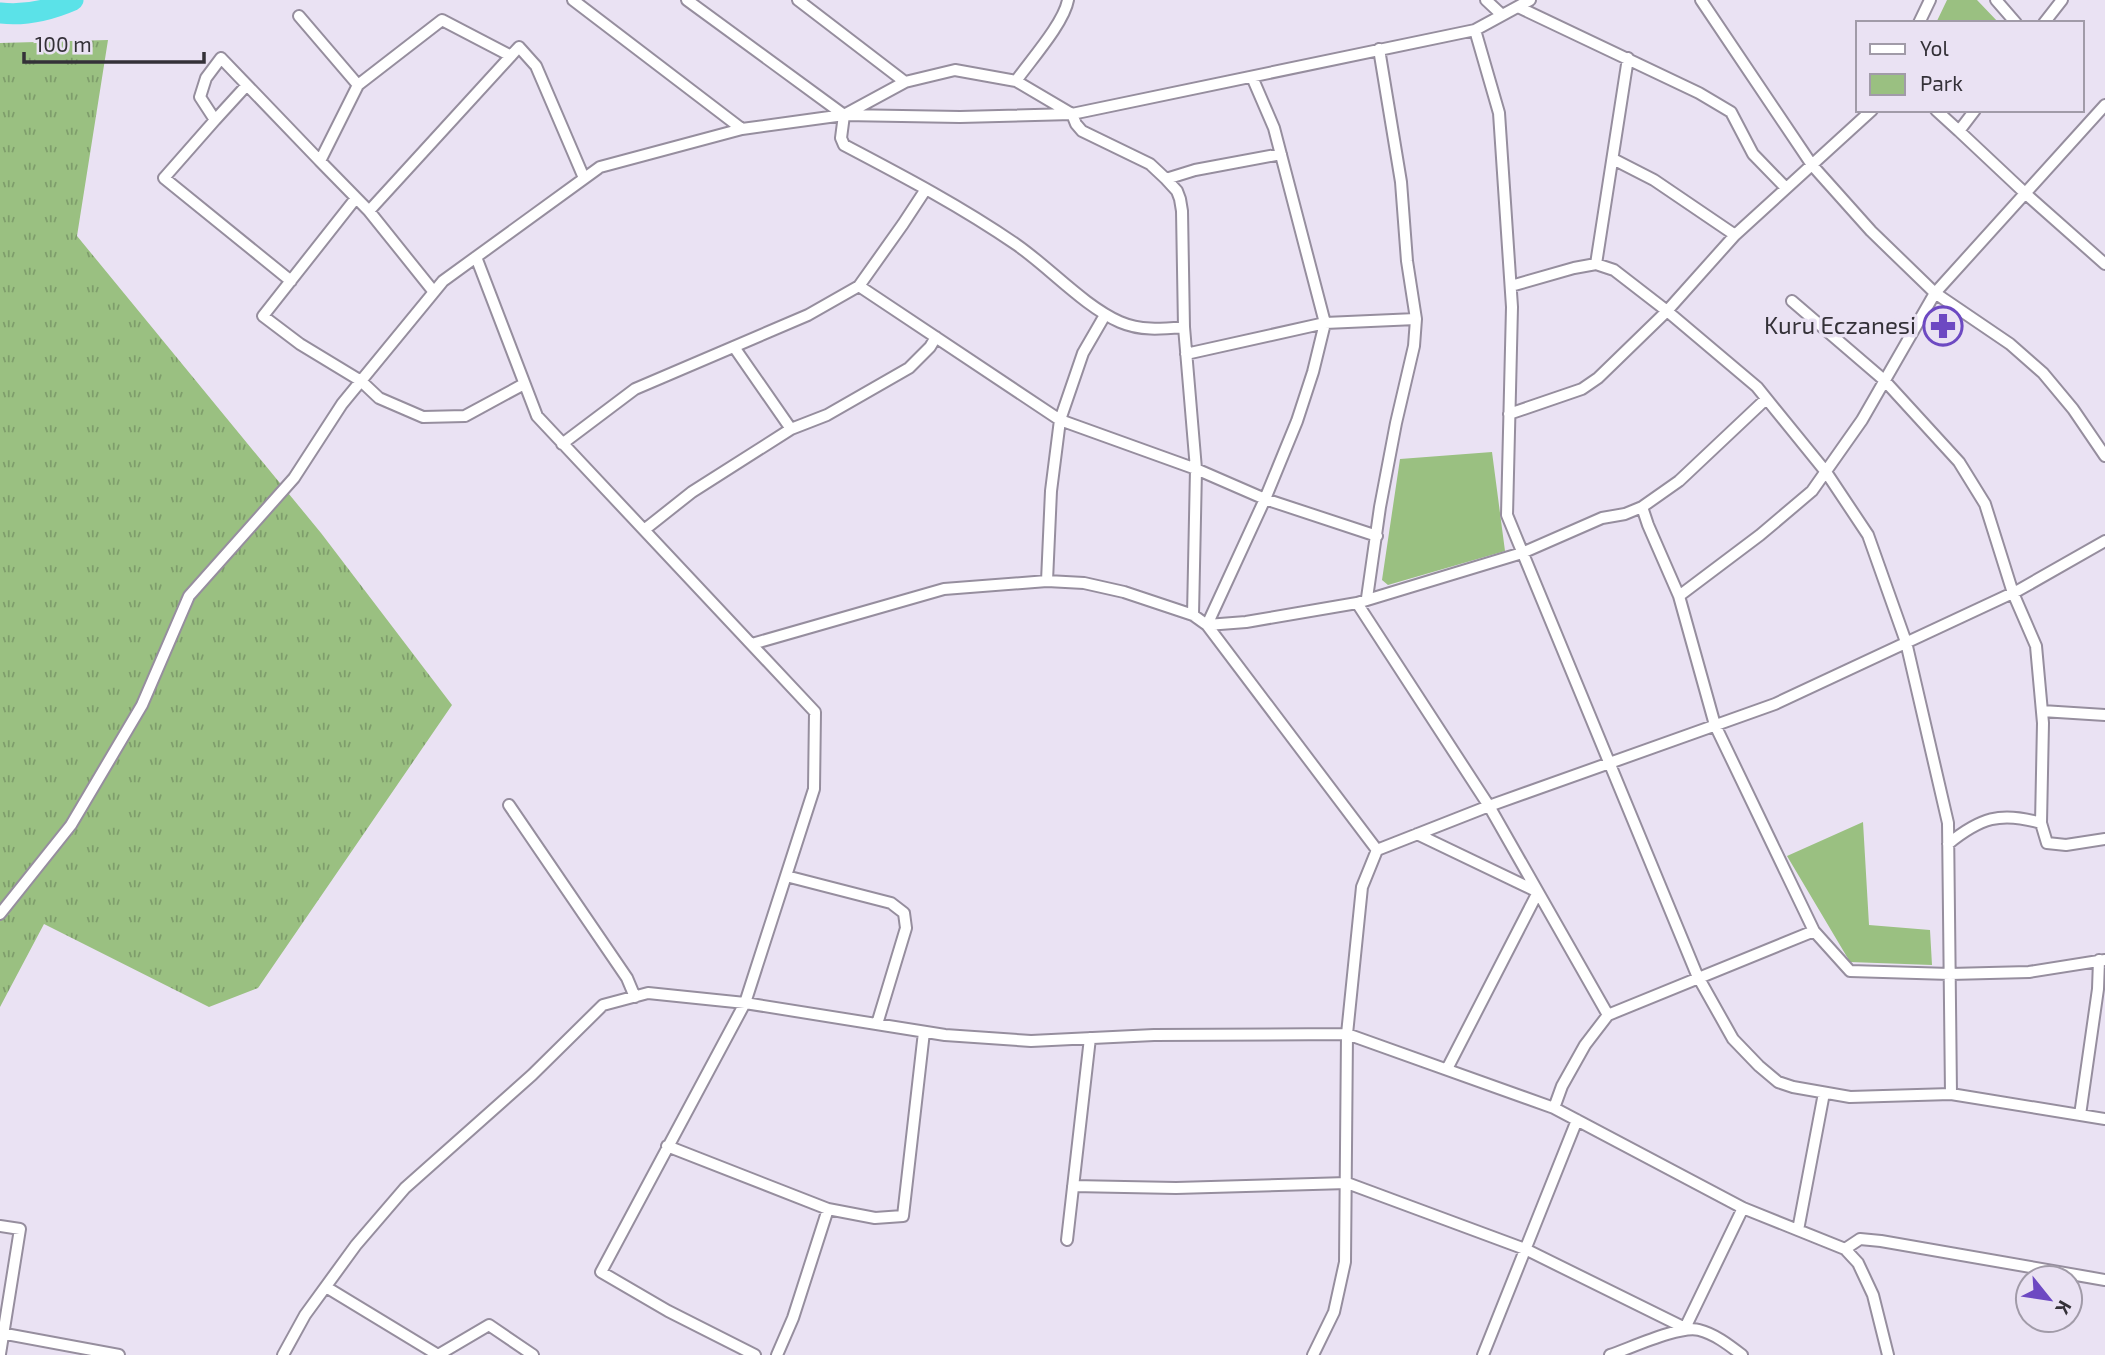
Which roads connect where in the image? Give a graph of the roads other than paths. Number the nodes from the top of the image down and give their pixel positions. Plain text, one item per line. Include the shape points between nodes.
1 (572, 0) edge
2 (687, 0) edge
3 (798, 0) edge
4 (1068, 0) edge
5 (1486, 0) edge
6 (1530, 0) edge
7 (1701, 0) edge
8 (1930, 0) edge
9 (1996, 0) edge
10 (2062, 0) edge
11 (1518, 7) junction
12 (1503, 15) junction
13 (299, 16) dead end
14 (1920, 21) edge
15 (2014, 21) edge
16 (2046, 21) edge
17 (1475, 30) junction
18 (1379, 49) junction
19 (512, 56) junction
20 (1628, 58) junction
21 (1252, 77) junction
22 (1016, 81) junction
23 (905, 82) junction
24 (247, 85) junction
25 (358, 85) junction
26 (2105, 105) edge
27 (1869, 112) edge
28 (1938, 112) edge
29 (1973, 112) edge
30 (1072, 114) junction
31 (844, 115) junction
32 (215, 120) junction
33 (742, 129) junction
34 (1959, 131) junction
35 (1281, 154) junction
36 (1613, 159) junction
37 (320, 161) junction
38 (1812, 165) junction
39 (584, 178) junction
40 (1167, 179) junction
41 (1786, 188) junction
42 (926, 189) junction
43 (2026, 194) junction
44 (356, 198) junction
45 (369, 211) junction
46 (1735, 235) junction
47 (475, 257) junction
48 (1596, 264) junction
49 (2105, 264) edge
50 (291, 281) junction
51 (859, 286) junction
52 (1511, 286) junction
53 (434, 292) junction
54 (1935, 293) junction
55 (1792, 301) dead end
56 (1667, 311) junction
57 (1105, 315) junction
58 (1416, 319) junction
59 (1325, 323) junction
60 (1184, 327) junction
61 (936, 337) junction
62 (734, 347) junction
63 (1186, 354) junction
64 (1884, 380) junction
65 (361, 381) junction
66 (524, 384) junction
67 (1766, 399) junction
68 (1509, 414) junction
69 (1060, 420) junction
70 (791, 429) junction
71 (562, 444) junction
72 (2105, 456) edge
73 (1196, 468) junction
74 (1826, 472) junction
75 (1265, 499) junction
76 (1642, 507) junction
77 (644, 530) junction
78 (1377, 536) junction
79 (2105, 541) edge
80 (1522, 553) junction
81 (1048, 581) junction
82 (2013, 593) junction
83 (1679, 596) junction
84 (1362, 601) junction
85 (1193, 615) junction
86 (1207, 625) junction
87 (1906, 642) junction
88 (752, 644) junction
89 (2042, 711) junction
90 (2105, 715) edge
91 (1715, 725) junction
92 (1610, 763) junction
93 (509, 805) dead end
94 (1489, 806) junction
95 (2041, 823) junction
96 (1417, 834) junction
97 (2105, 839) edge
98 (1948, 844) junction
99 (1377, 850) junction
100 (786, 876) junction
101 (1538, 892) junction
102 (0, 914) edge
103 (1814, 931) junction
104 (2102, 960) edge
105 (1950, 974) junction
106 (1699, 978) junction
107 (635, 997) junction
108 (745, 1003) junction
109 (1608, 1014) junction
110 (877, 1024) junction
111 (923, 1032) junction
112 (1347, 1034) junction
113 (1090, 1038) junction
114 (1447, 1069) junction
115 (1824, 1093) junction
116 (1951, 1094) junction
117 (1554, 1108) junction
118 (2080, 1115) junction
119 (2105, 1119) edge
120 (1577, 1120) junction
121 (667, 1146) junction
122 (1347, 1183) junction
123 (1073, 1186) junction
124 (1743, 1208) junction
125 (828, 1209) junction
126 (0, 1226) edge
127 (1798, 1230) junction
128 (1067, 1240) dead end
129 (1525, 1249) junction
130 (1846, 1249) junction
131 (2105, 1280) edge
132 (326, 1287) junction
133 (1685, 1328) junction
134 (2, 1333) edge
135 (0, 1354) edge
136 (119, 1355) edge
137 (283, 1355) edge
138 (533, 1355) edge
139 (755, 1355) edge
140 (776, 1355) edge
141 (1313, 1355) edge
142 (1483, 1355) edge
143 (1610, 1355) edge
144 (1742, 1355) edge
145 (1888, 1355) edge

1 - 33 street
2 - 31 street
3 - 23 street
4 - 22 street
5 - 12 street
6 - 11 street
7 - 38 street
8 - 14 street
9 - 15 street
10 - 16 street
11 - 12 street
11 - 20 street
12 - 17 street
13 - 25 street
17 - 18 street
17 - 52 street via 1499,113
18 - 21 street
18 - 58 street via 1401,182
19 - 25 street via 442,20
19 - 39 street via 519,47 536,66
19 - 45 street
20 - 36 street
20 - 41 street via 1731,112 1753,154
21 - 30 street
21 - 35 street
22 - 23 street via 954,70
22 - 30 street
23 - 31 street
24 - 32 street
24 - 32 street via 221,58 206,78 201,97
24 - 37 street
25 - 37 street
26 - 43 street
27 - 38 street
28 - 34 street
29 - 34 street
30 - 31 street
30 - 40 street via 1082,131 1150,163
31 - 33 street
31 - 42 street via 844,145
32 - 50 street via 164,178
33 - 39 street via 600,167
34 - 43 street
35 - 40 street
35 - 59 street
36 - 46 street via 1654,180
36 - 48 street
37 - 44 street
38 - 41 street
38 - 54 street
39 - 47 street
40 - 60 street via 1177,191 1182,211
41 - 46 street
42 - 51 street
42 - 57 street via 1017,246
43 - 49 street
43 - 54 street
44 - 45 street
44 - 50 street
45 - 53 street
46 - 56 street
47 - 53 street
47 - 66 street
48 - 52 street
48 - 56 street via 1614,270
50 - 65 street via 263,316
51 - 61 street
51 - 62 street
52 - 68 street
53 - 65 street
54 - 64 street
54 - 72 street via 2010,344 2043,373
55 - 64 street
56 - 67 street
56 - 68 street via 1582,389
57 - 60 street via 1137,328
57 - 69 street via 1083,353
58 - 59 street
58 - 78 street
59 - 63 street
59 - 75 street via 1297,421
60 - 63 street
61 - 69 street
61 - 70 street via 909,368 827,415
62 - 70 street
62 - 71 street via 635,388
63 - 73 street
64 - 74 street via 1863,420
64 - 82 street via 1959,462 1979,493
65 - 66 street via 379,398 422,417 465,416
65 - 102 street via 294,478 189,596 142,705 71,825
66 - 71 street via 537,416
67 - 74 street
67 - 76 street via 1679,481
68 - 80 street via 1507,514
69 - 73 street
69 - 81 street
70 - 77 street via 692,492
71 - 77 street
73 - 75 street
73 - 85 street
74 - 83 street via 1806,496 1760,535
74 - 87 street via 1868,535
75 - 78 street
75 - 86 street
76 - 80 street via 1602,518
76 - 83 street
77 - 88 street
78 - 84 street
79 - 82 street
80 - 84 street
80 - 92 street
81 - 85 street via 1124,592
81 - 88 street via 944,589
82 - 87 street
82 - 89 street via 2036,646
83 - 91 street
84 - 86 street
84 - 94 street
85 - 86 street
86 - 99 street
87 - 91 street via 1775,704
87 - 98 street via 1948,823
88 - 100 street via 815,712 814,789
89 - 90 street
89 - 95 street
91 - 92 street
91 - 103 street
92 - 94 street
92 - 106 street
93 - 107 street via 627,978
94 - 96 street
94 - 101 street
95 - 97 street via 2047,843
95 - 98 street via 2008,817 1986,820
96 - 99 street
96 - 101 street
98 - 105 street
99 - 112 street via 1362,887
100 - 108 street
100 - 110 street via 891,903 904,913 906,928
101 - 109 street
101 - 114 street
103 - 105 street via 1850,971
103 - 106 street
104 - 105 street via 2029,972
104 - 118 street
105 - 116 street
106 - 109 street
106 - 115 street via 1733,1039 1759,1066 1778,1082
107 - 108 street via 648,993
107 - 132 street via 603,1006 405,1188
108 - 110 street
108 - 121 street
109 - 117 street via 1585,1045
110 - 111 street
111 - 113 street via 1031,1041
111 - 125 street via 903,1216 875,1218
112 - 113 street
112 - 114 street
112 - 122 street
113 - 123 street
114 - 117 street
115 - 116 street via 1850,1097
115 - 127 street
116 - 118 street
117 - 120 street
118 - 119 street
120 - 124 street
120 - 129 street
121 - 125 street
121 - 139 street via 601,1272
122 - 123 street
122 - 129 street
122 - 141 street via 1345,1262 1334,1311
123 - 128 street
124 - 127 street
124 - 133 street
125 - 140 street via 793,1318
126 - 134 street via 20,1229
127 - 130 street
129 - 133 street
129 - 142 street
130 - 131 street via 1860,1239 1881,1241
130 - 145 street via 1873,1295
132 - 137 street
132 - 138 street via 438,1355 489,1325
133 - 143 street
133 - 144 street via 1724,1341
134 - 135 street
134 - 136 street

